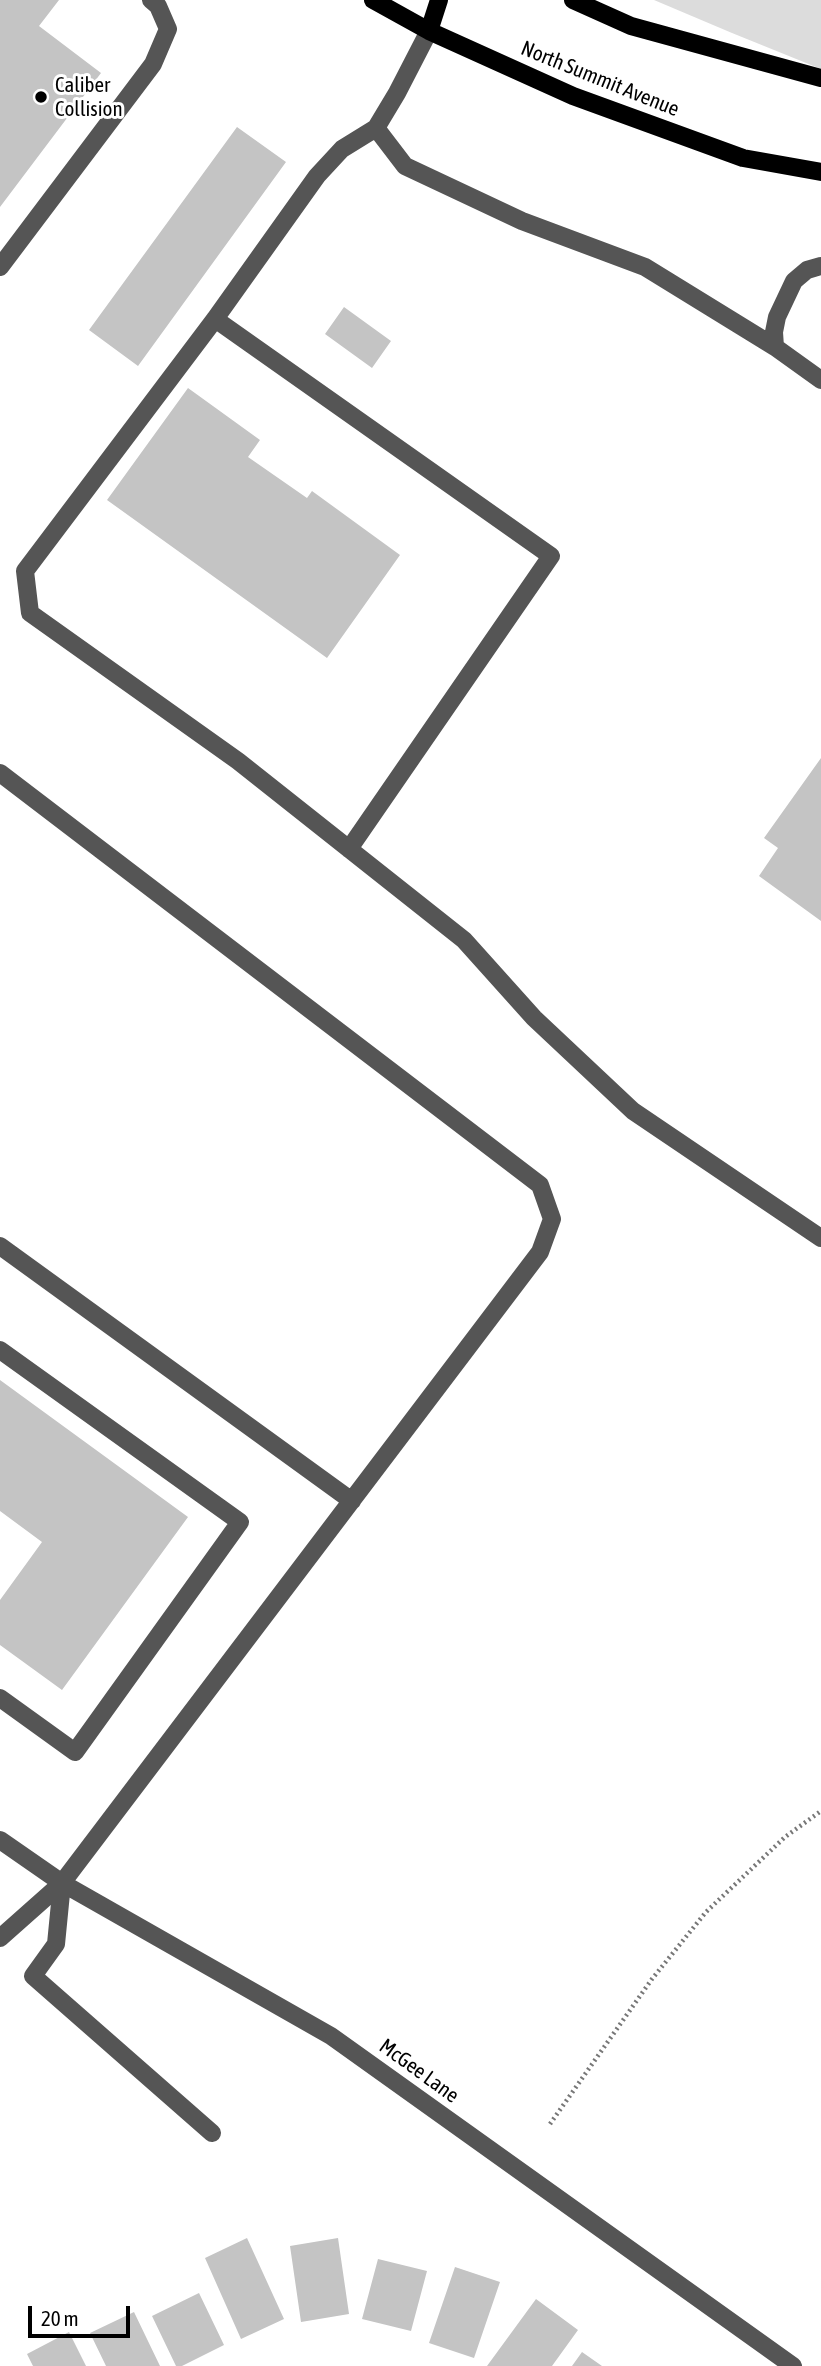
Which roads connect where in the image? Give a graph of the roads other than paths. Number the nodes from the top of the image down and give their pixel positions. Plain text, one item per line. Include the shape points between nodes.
1 (152, 0) edge
2 (373, 0) edge
3 (439, 0) edge
4 (573, 0) edge
5 (429, 32) junction
6 (821, 78) edge
7 (376, 128) junction
8 (821, 172) edge
9 (821, 266) edge
10 (0, 267) edge
11 (215, 319) junction
12 (775, 348) junction
13 (821, 380) edge
14 (0, 773) edge
15 (349, 849) junction
16 (821, 1238) edge
17 (0, 1246) edge
18 (0, 1350) edge
19 (352, 1501) junction
20 (0, 1698) edge
21 (0, 1840) edge
22 (62, 1884) junction
23 (0, 1938) edge
24 (212, 2133) dead end
25 (793, 2366) edge

1 - 10 street via 168,29 153,64
2 - 5 main road, North Summit Avenue
3 - 5 main road
4 - 6 main road via 631,26
5 - 7 street
5 - 8 main road, North Summit Avenue via 573,96 743,158
7 - 11 street via 342,149 317,176
7 - 12 street via 405,166 522,221 645,267
9 - 12 street via 807,270 786,294 777,317
11 - 15 street via 25,571 30,613 238,761
11 - 15 street via 551,556
12 - 13 street
14 - 19 street via 540,1185 552,1219 540,1252
15 - 16 street via 464,940 534,1018 633,1111
17 - 19 street
18 - 20 street via 240,1522 75,1752
19 - 22 street
21 - 22 street, McGee Lane
22 - 23 street
22 - 24 street via 56,1944 33,1976
22 - 25 street, McGee Lane via 331,2036

